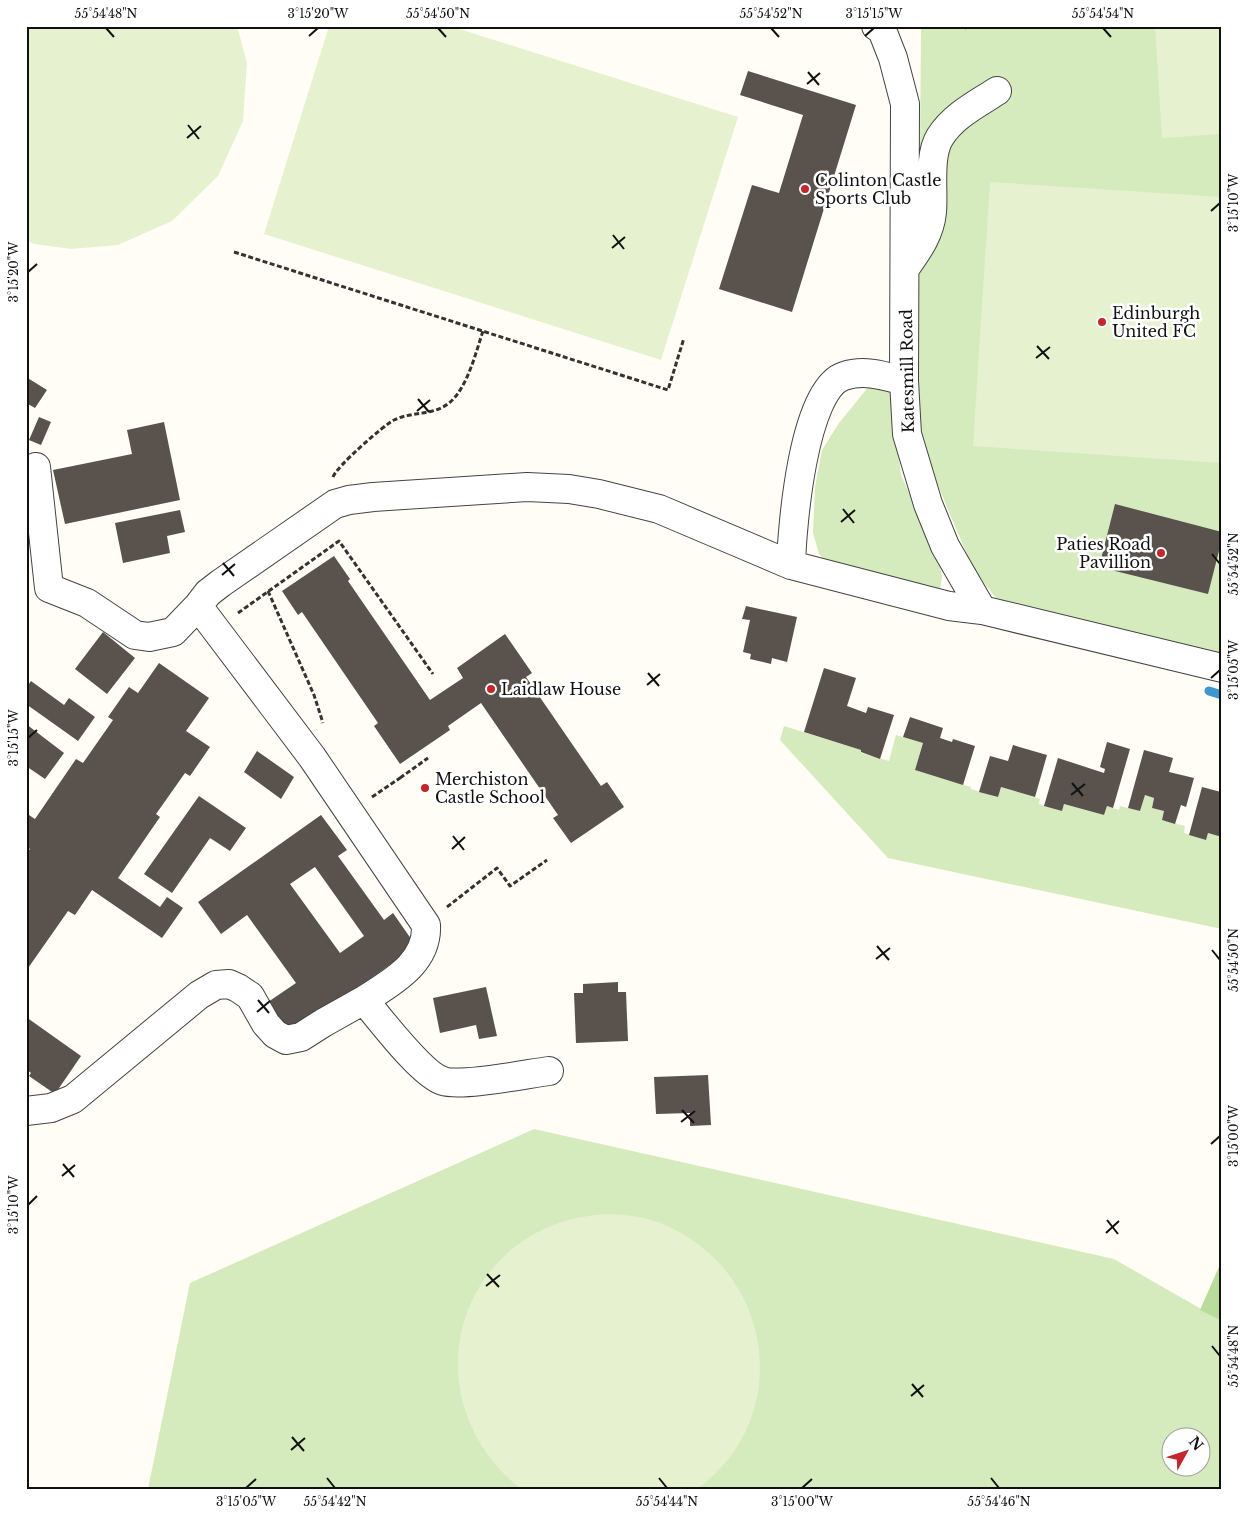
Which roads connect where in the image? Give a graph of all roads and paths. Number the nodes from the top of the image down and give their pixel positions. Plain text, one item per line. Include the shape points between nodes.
1 (958, 26) edge
2 (878, 28) edge
3 (966, 28) dead end
4 (997, 91) dead end
5 (234, 252) dead end
6 (906, 267) junction
7 (483, 331) junction
8 (684, 338) dead end
9 (904, 381) junction
10 (36, 467) dead end
11 (335, 504) junction
12 (791, 566) junction
13 (37, 586) edge
14 (268, 591) junction
15 (198, 606) junction
16 (982, 610) junction
17 (215, 629) junction
18 (1222, 668) edge
19 (434, 674) dead end
20 (312, 757) junction
21 (428, 758) dead end
22 (371, 798) dead end
23 (547, 860) dead end
24 (426, 925) junction
25 (364, 1000) junction
26 (549, 1071) dead end
27 (26, 1110) edge

1 - 3 path
2 - 6 street, Katesmill Road via 893,58 905,104
4 - 6 street via 962,114 939,138 934,156 932,213 927,235
5 - 7 path
6 - 9 street, Katesmill Road
7 - 8 path via 668,390
7 - 11 path via 470,369 450,403 435,411 394,420 343,462 334,473 331,488
9 - 12 street via 874,373 843,376 831,386 815,412 800,472
9 - 16 street, Katesmill Road via 906,434 928,504 945,546
10 - 13 street
11 - 12 street via 357,499 461,491 569,489 659,508
11 - 15 street via 221,583
12 - 16 street via 949,606
13 - 15 street via 87,603 135,635 149,637 173,632
14 - 17 path
14 - 19 path via 339,541
14 - 20 path via 314,695 325,730 322,745
15 - 17 street
16 - 18 street
17 - 20 street
20 - 24 street
21 - 22 path
23 - 24 path via 510,886 497,868
24 - 25 street via 427,936 414,963
25 - 26 street via 418,1063 444,1082
25 - 27 street via 301,1037 286,1040 266,1024 250,996 229,984 216,985 199,995 73,1099 51,1108

